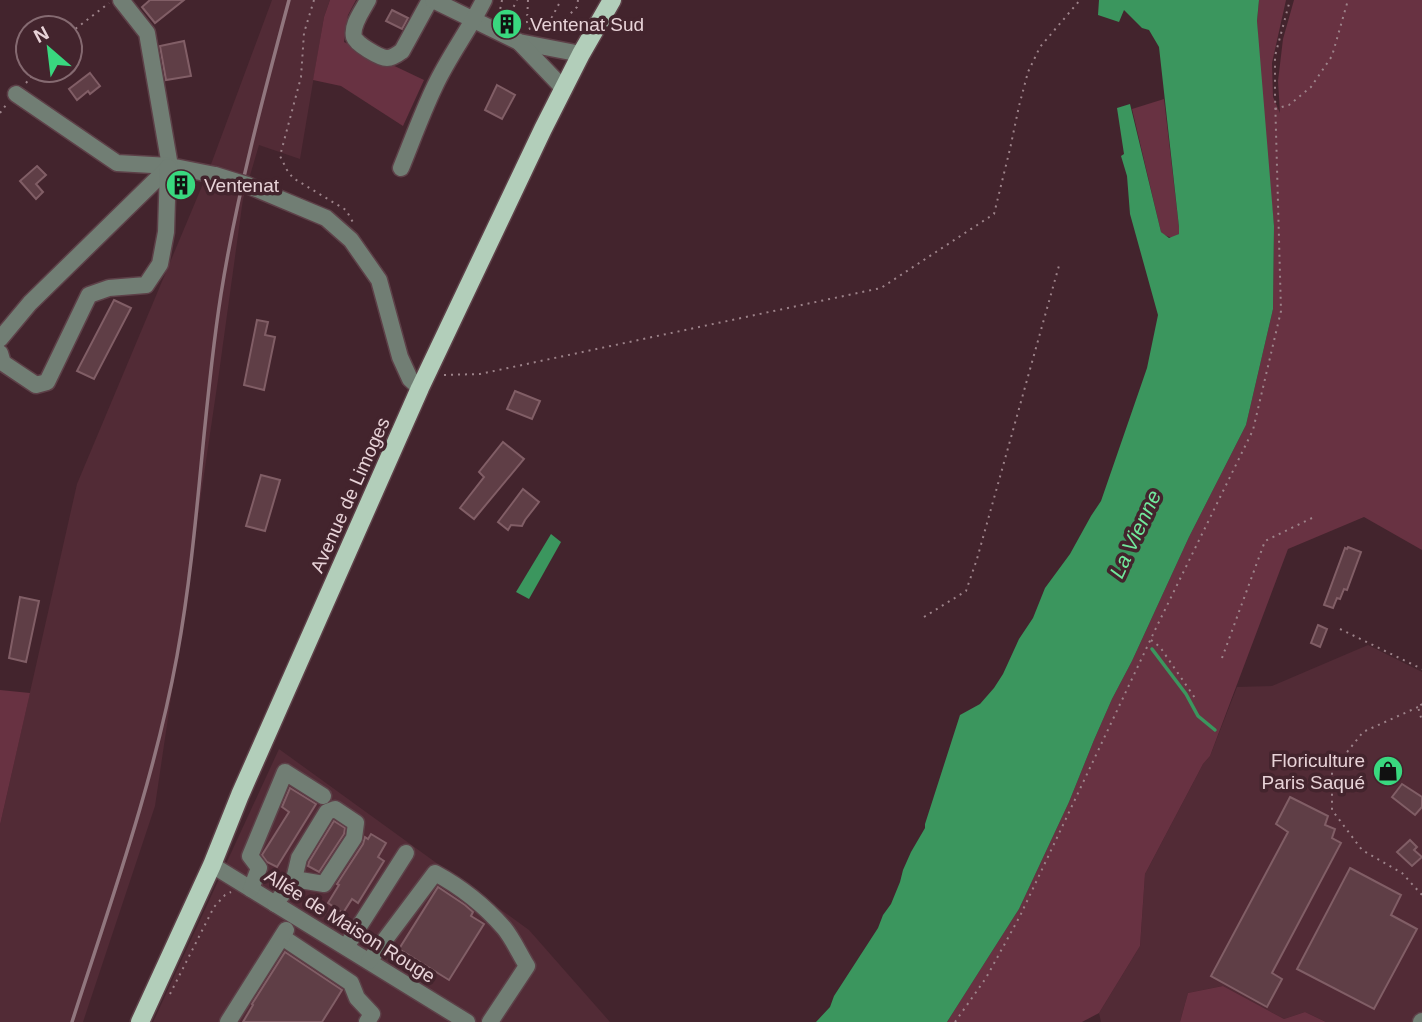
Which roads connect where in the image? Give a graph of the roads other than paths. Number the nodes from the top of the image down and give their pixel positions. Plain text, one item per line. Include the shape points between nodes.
1 (121, 0) edge
2 (368, 0) edge
3 (431, 0) edge
4 (484, 0) edge
5 (612, 0) edge
6 (474, 20) junction
7 (519, 42) junction
8 (581, 54) junction
9 (564, 89) junction
10 (16, 94) dead end
11 (169, 167) junction
12 (401, 168) dead end
13 (0, 340) edge
14 (0, 353) edge
15 (420, 388) junction
16 (323, 796) dead end
17 (406, 853) dead end
18 (212, 865) junction
19 (293, 879) junction
20 (244, 885) junction
21 (275, 904) junction
22 (295, 916) junction
23 (282, 937) junction
24 (346, 947) junction
25 (369, 961) junction
26 (142, 1018) edge
27 (228, 1022) edge
28 (367, 1022) edge
29 (467, 1022) edge
30 (490, 1022) edge

1 - 11 street via 148,33
2 - 3 street via 354,38 383,58 402,51
3 - 6 street
4 - 6 street
5 - 8 main road, Avenue de Limoges
6 - 7 street
6 - 12 street via 435,87
7 - 8 street
7 - 9 street
8 - 9 main road, Avenue de Limoges
9 - 15 main road, Avenue de Limoges
10 - 11 street via 117,163
11 - 13 street via 30,303
11 - 14 street via 160,264 146,285 108,288 89,295 47,382 36,385 3,363
11 - 15 street, bridge via 215,174 247,185 326,218 351,240 379,280 400,357 410,379
15 - 18 main road, Avenue de Limoges
16 - 20 street via 285,772 250,856 259,868
17 - 24 street
18 - 20 street, Allée de Maison Rouge
18 - 26 main road, Avenue de Limoges
19 - 19 street via 299,858 327,812 335,808 356,823 354,838 324,884
19 - 21 street
20 - 21 street, Allée de Maison Rouge
21 - 22 street, Allée de Maison Rouge
22 - 23 street
22 - 24 street, Allée de Maison Rouge
23 - 27 street
23 - 28 street via 351,983 372,1014
24 - 25 street, Allée de Maison Rouge
25 - 29 street, Allée de Maison Rouge
25 - 30 street via 435,873 480,903 505,930 527,966

